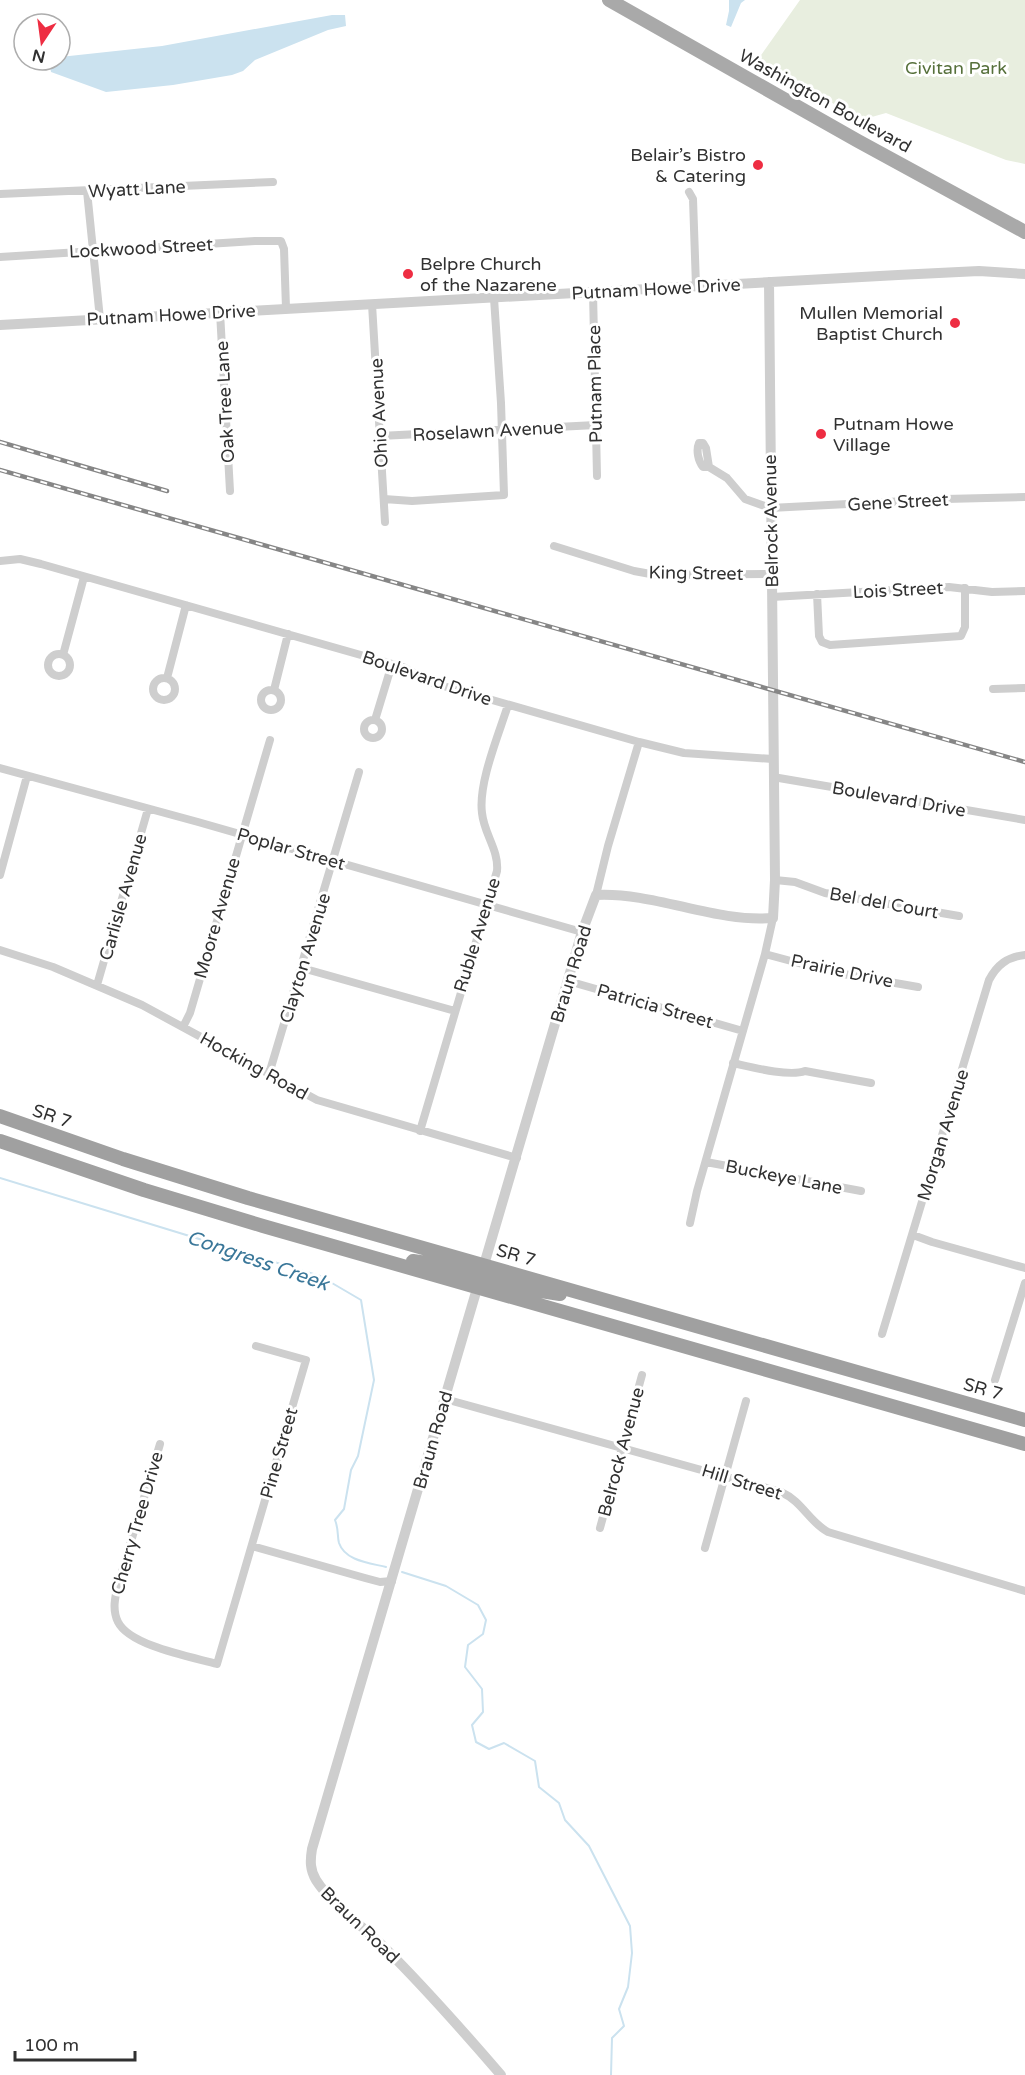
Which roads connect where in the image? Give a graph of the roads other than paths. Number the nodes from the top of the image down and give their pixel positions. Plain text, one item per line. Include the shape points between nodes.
1 (609, 0) edge
2 (273, 182) dead end
3 (87, 191) junction
4 (688, 192) dead end
5 (0, 194) edge
6 (1025, 232) edge
7 (93, 251) junction
8 (0, 257) edge
9 (1025, 274) edge
10 (769, 282) junction
11 (696, 286) junction
12 (593, 292) junction
13 (494, 298) junction
14 (372, 304) junction
15 (286, 308) junction
16 (220, 312) junction
17 (100, 319) junction
18 (0, 325) edge
19 (596, 425) junction
20 (502, 430) junction
21 (380, 436) junction
22 (709, 467) dead end
23 (597, 476) dead end
24 (230, 491) dead end
25 (1025, 497) edge
26 (384, 499) junction
27 (770, 508) junction
28 (385, 522) dead end
29 (554, 546) dead end
30 (0, 561) edge
31 (771, 574) junction
32 (84, 577) junction
33 (965, 588) junction
34 (1025, 591) edge
35 (816, 594) junction
36 (772, 597) junction
37 (186, 605) junction
38 (288, 634) junction
39 (63, 655) dead end
40 (392, 664) junction
41 (167, 678) dead end
42 (1025, 688) edge
43 (993, 689) dead end
44 (274, 690) dead end
45 (508, 705) junction
46 (375, 720) dead end
47 (270, 740) dead end
48 (639, 742) junction
49 (773, 759) junction
50 (0, 768) edge
51 (359, 772) dead end
52 (27, 776) junction
53 (773, 777) junction
54 (148, 808) junction
55 (1025, 820) edge
56 (242, 835) junction
57 (334, 861) junction
58 (0, 875) edge
59 (775, 880) junction
60 (596, 895) junction
61 (487, 905) junction
62 (959, 916) dead end
63 (773, 918) junction
64 (582, 932) junction
65 (0, 950) edge
66 (765, 954) junction
67 (1025, 955) edge
68 (302, 968) junction
69 (568, 981) junction
70 (97, 985) junction
71 (918, 987) dead end
72 (455, 1011) junction
73 (183, 1027) junction
74 (742, 1031) junction
75 (733, 1063) junction
76 (269, 1074) junction
77 (872, 1083) dead end
78 (0, 1116) edge
79 (420, 1131) junction
80 (0, 1141) edge
81 (517, 1158) junction
82 (706, 1162) junction
83 (861, 1191) dead end
84 (690, 1223) dead end
85 (913, 1234) junction
86 (1025, 1268) edge
87 (481, 1276) junction
88 (1025, 1283) edge
89 (882, 1334) dead end
90 (256, 1346) dead end
91 (642, 1375) dead end
92 (995, 1380) dead end
93 (445, 1399) junction
94 (746, 1401) dead end
95 (1025, 1420) edge
96 (160, 1444) dead end
97 (1025, 1444) edge
98 (622, 1446) junction
99 (725, 1476) junction
100 (600, 1528) dead end
101 (252, 1546) junction
102 (705, 1548) dead end
103 (392, 1581) junction
104 (1025, 1592) edge
105 (501, 2075) edge

1 - 6 main road, Washington Boulevard
2 - 3 street, Wyatt Lane
3 - 5 street, Wyatt Lane
3 - 7 street
4 - 11 street via 693,199
7 - 8 street, Lockwood Street
7 - 15 street, Lockwood Street via 281,242
7 - 17 street
9 - 10 street, Putnam Howe Drive via 977,271
10 - 11 street, Putnam Howe Drive
10 - 27 street, Belrock Avenue
11 - 12 street, Putnam Howe Drive
12 - 13 street, Putnam Howe Drive
12 - 19 street, Putnam Place
13 - 14 street, Putnam Howe Drive
13 - 20 street
14 - 15 street, Putnam Howe Drive
14 - 21 street, Ohio Avenue
15 - 16 street, Putnam Howe Drive
16 - 17 street, Putnam Howe Drive
16 - 24 street, Oak Tree Lane
17 - 18 street, Putnam Howe Drive
19 - 20 street, Roselawn Avenue
19 - 23 street, Putnam Place
20 - 21 street, Roselawn Avenue
20 - 26 street via 502,497
21 - 26 street, Ohio Avenue
22 - 27 street via 727,477 745,499
25 - 27 street, Gene Street
26 - 28 street, Ohio Avenue
27 - 31 street, Belrock Avenue
29 - 31 street, King Street via 656,575
30 - 32 street, Boulevard Drive via 20,559
31 - 36 street, Belrock Avenue
32 - 37 street, Boulevard Drive
32 - 39 street
33 - 34 street, Lois Street
33 - 35 street, Lois Street
33 - 35 street via 965,627 961,636 830,645 819,636
35 - 36 street, Lois Street
36 - 49 street, Belrock Avenue
37 - 38 street, Boulevard Drive
37 - 41 street
38 - 40 street, Boulevard Drive
38 - 44 street
40 - 45 street, Boulevard Drive via 432,682
40 - 46 street
42 - 43 street
45 - 48 street, Boulevard Drive
45 - 61 street, Ruble Avenue via 481,804 485,828 497,857
47 - 56 street, Moore Avenue
48 - 49 street, Boulevard Drive via 684,753
48 - 60 street, Braun Road
49 - 53 street, Belrock Avenue
50 - 52 street, Poplar Street
51 - 57 street, Clayton Avenue
52 - 54 street, Poplar Street
52 - 58 street
53 - 55 street, Boulevard Drive
53 - 59 street
54 - 56 street, Poplar Street
54 - 70 street, Carlisle Avenue
56 - 57 street, Poplar Street
56 - 73 street, Moore Avenue
57 - 61 street, Poplar Street
57 - 68 street, Clayton Avenue
59 - 62 street, Bel del Court via 795,882 825,893
59 - 63 street
60 - 63 street via 630,896 752,920
60 - 64 street, Braun Road
61 - 64 street, Poplar Street
61 - 72 street, Ruble Avenue
63 - 66 street
64 - 69 street, Braun Road
65 - 70 street, Hocking Road
66 - 71 street, Prairie Drive via 832,972
66 - 74 street
67 - 85 street, Morgan Avenue via 1001,963 989,980
68 - 72 street
68 - 76 street, Clayton Avenue
69 - 74 street, Patricia Street
69 - 81 street, Braun Road
70 - 73 street, Hocking Road
72 - 79 street, Ruble Avenue
73 - 76 street, Hocking Road
74 - 75 street
75 - 77 street
75 - 82 street
76 - 79 street, Hocking Road via 317,1100
78 - 87 highway, SR 7 / SR 7
79 - 81 street, Hocking Road
80 - 87 highway, SR 7 / SR 7 via 144,1190 341,1248
81 - 87 street, Braun Road
82 - 83 street, Buckeye Lane
82 - 84 street
85 - 86 street
85 - 89 street, Morgan Avenue
87 - 93 street, Braun Road
87 - 95 highway, SR 7 / SR 7 via 622,1304
87 - 97 highway, SR 7 / SR 7
88 - 92 street
90 - 101 street, Pine Street via 306,1360
91 - 98 street, Belrock Avenue
93 - 98 street, Hill Street
93 - 103 street, Braun Road
94 - 99 street
96 - 101 street, Cherry Tree Drive via 115,1600 115,1615 122,1628 135,1638 217,1664
98 - 99 street, Hill Street
98 - 100 street, Belrock Avenue
99 - 102 street
99 - 104 street, Hill Street via 793,1497 828,1532
101 - 103 street via 380,1582
103 - 105 street, Braun Road via 312,1849 312,1873 324,1891 437,2002

